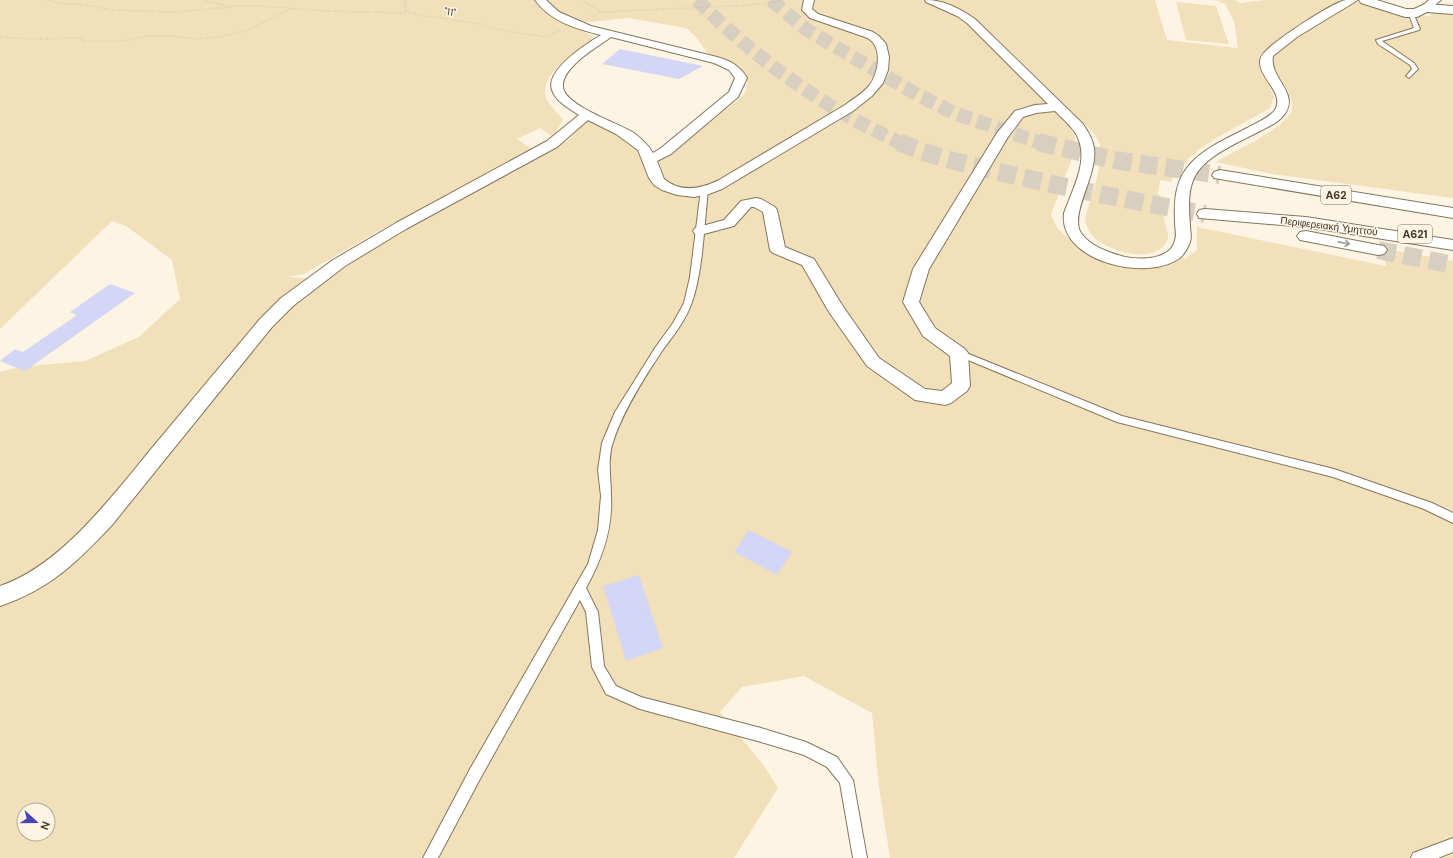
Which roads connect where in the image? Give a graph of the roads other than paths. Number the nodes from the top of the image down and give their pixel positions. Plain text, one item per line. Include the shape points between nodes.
1 (540, 0) edge
2 (809, 0) edge
3 (930, 0) edge
4 (1353, 0) edge
5 (1365, 0) edge
6 (1436, 0) edge
7 (1425, 8) junction
8 (1453, 10) edge
9 (1410, 13) junction
10 (610, 33) junction
11 (1409, 76) dead end
12 (1058, 107) junction
13 (589, 116) junction
14 (650, 160) junction
15 (704, 191) junction
16 (1453, 204) edge
17 (1453, 213) edge
18 (700, 231) junction
19 (1377, 232) junction
20 (1453, 237) edge
21 (1453, 245) edge
22 (1378, 250) tunnel mouth
23 (959, 352) junction
24 (1453, 518) edge
25 (580, 588) junction
26 (0, 596) edge
27 (1453, 845) edge
28 (430, 858) edge
29 (860, 858) edge
30 (1418, 858) edge

1 - 10 street via 548,10 569,21
2 - 15 street via 807,10 814,16 876,38 881,46 883,60 882,72 874,87 849,108 741,173
3 - 12 street via 971,21
4 - 12 street via 1286,39 1266,57 1266,64 1284,106 1275,116 1213,153 1192,170 1183,190 1181,248 1165,261 1149,264 1118,260 1090,249 1074,234 1071,213 1087,165 1088,151 1078,127
5 - 9 main road via 1399,12
6 - 7 street
7 - 8 main road
7 - 9 main road via 1417,13
9 - 11 lane via 1417,29 1380,40 1380,43 1412,64 1415,69
10 - 13 street via 574,60 562,71 557,80 556,87 562,96
10 - 14 street via 713,59 730,65 737,70 741,78 734,94 666,151
12 - 23 street via 1035,108 1019,114 1002,136 921,269 911,302 929,332
13 - 14 street via 628,136 647,152
13 - 26 street via 578,121 556,142 365,247 326,272 287,302 266,323 105,519 51,568 29,583
14 - 15 street via 654,176 662,185 688,192
15 - 18 lane
16 - 17 main road, Α62 via 1220,175
18 - 23 street via 729,223 746,204 756,202 770,210 778,250 808,262 835,308 873,362 921,394 945,398 961,386
18 - 25 lane via 688,303 618,415 608,443 603,470 606,496 604,530 593,565
19 - 20 main road, Α621
19 - 21 main road, Περιφερειακή Υμηττού
19 -> 22 main road, Περιφερειακή Υμηττού via 1306,222 1205,214
23 - 24 lane via 1120,419 1334,473 1428,506
25 - 28 lane
25 - 29 lane via 592,612 598,667 611,690 640,703 799,747 832,762 846,780
27 - 30 lane

